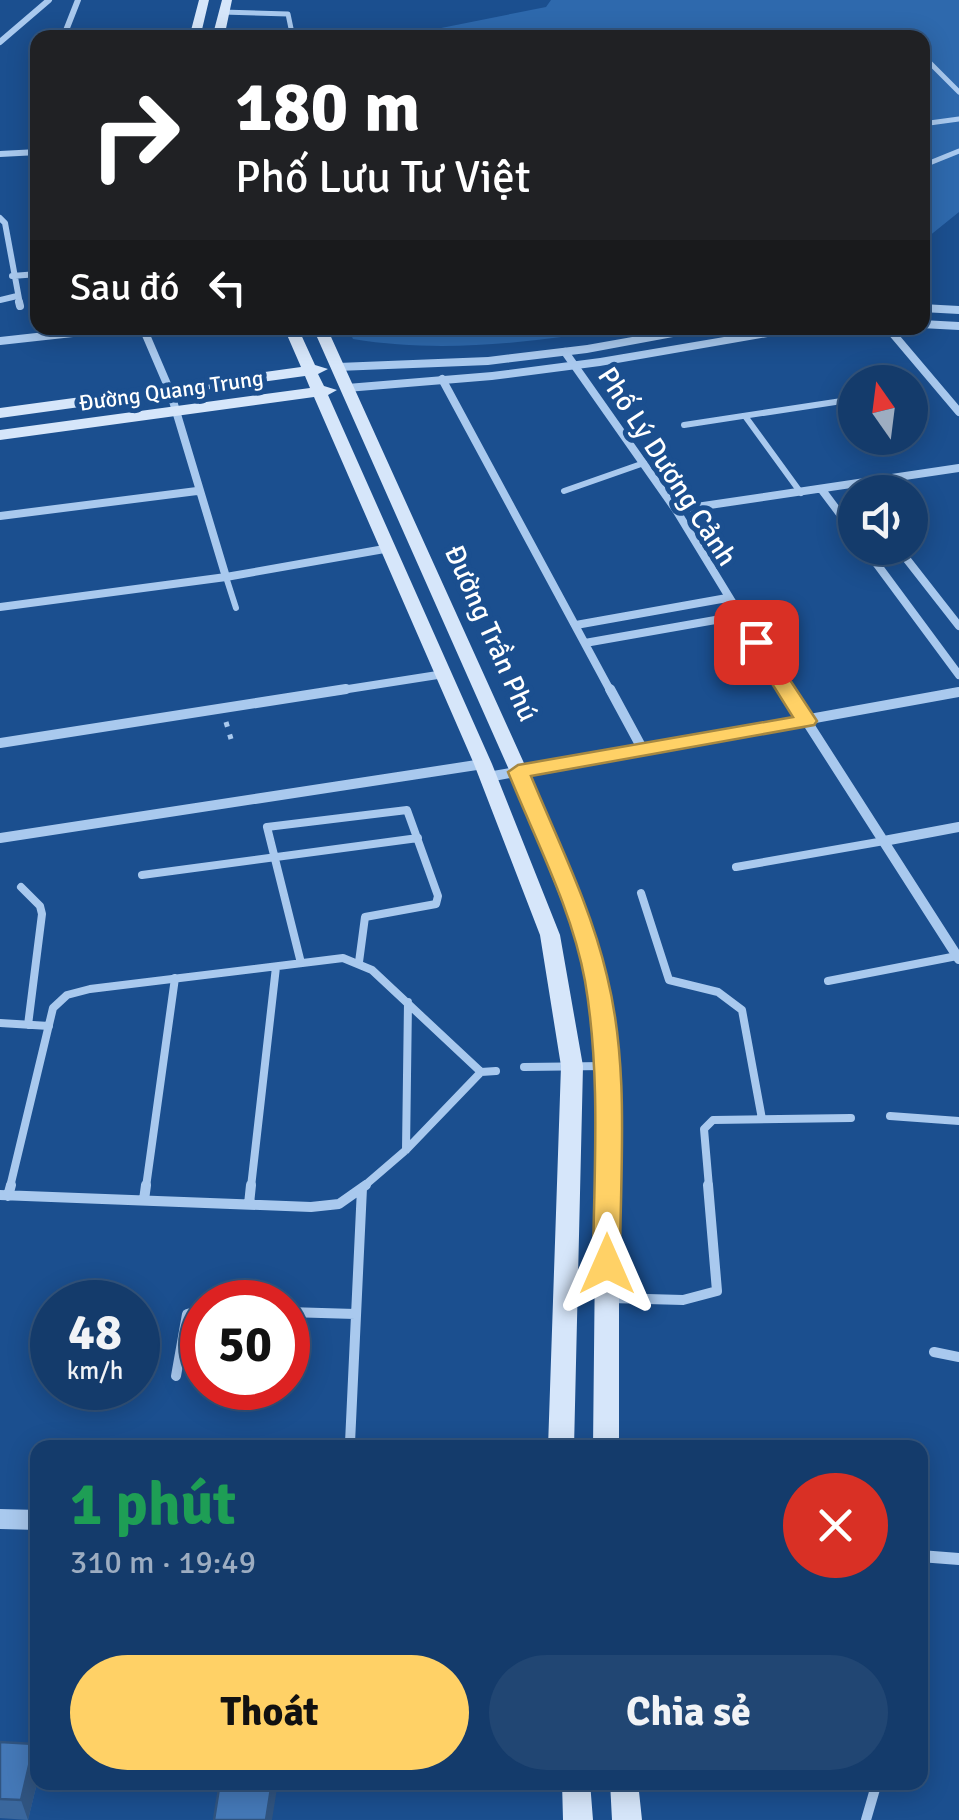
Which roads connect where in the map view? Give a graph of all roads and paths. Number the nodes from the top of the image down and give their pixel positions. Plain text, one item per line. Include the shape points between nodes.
1 (49, 0) edge
2 (77, 0) edge
3 (204, 0) edge
4 (225, 6) edge
5 (65, 30) edge
6 (196, 30) edge
7 (292, 30) edge
8 (0, 42) edge
9 (930, 63) edge
10 (959, 92) edge
11 (959, 119) edge
12 (930, 123) edge
13 (959, 151) edge
14 (30, 152) edge
15 (0, 154) edge
16 (930, 163) edge
17 (0, 218) edge
18 (30, 275) edge
19 (12, 276) junction
20 (17, 296) junction
21 (0, 300) edge
22 (20, 306) dead end
23 (930, 308) edge
24 (959, 310) edge
25 (930, 324) edge
26 (959, 326) edge
27 (54, 335) edge
28 (146, 335) edge
29 (295, 335) edge
30 (323, 335) edge
31 (661, 335) edge
32 (754, 335) edge
33 (894, 335) edge
34 (0, 341) edge
35 (565, 352) junction
36 (574, 365) junction
37 (338, 367) junction
38 (310, 371) junction
39 (442, 379) junction
40 (347, 388) junction
41 (170, 391) junction
42 (319, 391) junction
43 (838, 402) edge
44 (959, 412) edge
45 (0, 413) edge
46 (177, 413) junction
47 (745, 416) junction
48 (684, 425) dead end
49 (0, 435) edge
50 (644, 464) junction
51 (959, 468) edge
52 (923, 475) edge
53 (838, 489) edge
54 (822, 490) junction
55 (198, 491) junction
56 (564, 491) dead end
57 (801, 493) junction
58 (676, 510) junction
59 (838, 511) edge
60 (0, 516) edge
61 (390, 548) junction
62 (878, 565) edge
63 (911, 565) edge
64 (226, 577) junction
65 (727, 598) junction
66 (0, 607) edge
67 (236, 608) dead end
68 (738, 616) junction
69 (576, 625) junction
70 (959, 626) edge
71 (586, 642) junction
72 (444, 674) junction
73 (959, 675) edge
74 (959, 692) edge
75 (806, 721) junction
76 (0, 744) edge
77 (643, 750) junction
78 (486, 770) junction
79 (518, 772) junction
80 (959, 827) edge
81 (0, 838) edge
82 (418, 838) junction
83 (884, 842) junction
84 (272, 856) junction
85 (736, 868) dead end
86 (142, 875) dead end
87 (21, 887) dead end
88 (640, 893) dead end
89 (958, 958) edge
90 (360, 962) junction
91 (302, 963) junction
92 (276, 966) junction
93 (175, 978) junction
94 (828, 981) dead end
95 (408, 1002) junction
96 (0, 1023) edge
97 (28, 1025) junction
98 (49, 1026) junction
99 (572, 1066) junction
100 (608, 1066) junction
101 (524, 1067) dead end
102 (496, 1070) dead end
103 (480, 1072) junction
104 (890, 1116) dead end
105 (851, 1118) dead end
106 (762, 1119) junction
107 (959, 1122) edge
108 (406, 1150) junction
109 (362, 1188) junction
110 (4, 1195) edge
111 (144, 1200) junction
112 (249, 1204) junction
113 (606, 1298) junction
114 (310, 1313) edge
115 (354, 1314) junction
116 (934, 1352) dead end
117 (180, 1353) edge
118 (959, 1357) edge
119 (176, 1376) dead end
120 (350, 1440) edge
121 (560, 1440) edge
122 (606, 1440) edge
123 (0, 1519) edge
124 (30, 1520) edge
125 (928, 1557) edge
126 (959, 1559) edge
127 (576, 1790) edge
128 (625, 1790) edge
129 (875, 1790) edge
130 (578, 1820) edge
131 (627, 1820) edge
132 (866, 1820) edge

1 - 8 street
2 - 5 street
3 - 6 main road
4 - 7 lane via 288,14
9 - 10 lane
11 - 12 lane
13 - 16 lane
14 - 15 street
17 - 19 street via 6,222
18 - 19 street
19 - 20 street
20 - 21 street
20 - 22 street
23 - 24 street
25 - 26 street
27 - 34 street
28 - 41 street
29 - 38 main road
30 - 37 main road, Đường Trần Phú
31 - 35 street
32 - 36 street
33 - 44 street
35 - 36 street, Phố Lý Dương Cảnh
35 - 37 street
36 - 39 street
36 - 50 street, Phố Lý Dương Cảnh
37 - 38 main road, Đường Quang Trung
37 - 40 main road, Đường Trần Phú
38 - 41 main road, Đường Quang Trung
38 - 42 main road
39 - 40 street
39 - 69 street
40 - 42 main road, Đường Quang Trung
40 - 79 main road, Đường Trần Phú
41 - 45 main road, Đường Quang Trung
41 - 46 street
42 - 46 main road, Đường Quang Trung
42 - 61 main road
43 - 47 lane
46 - 49 main road, Đường Quang Trung
46 - 55 street
47 - 48 lane
47 - 57 lane
50 - 56 lane
50 - 58 street, Phố Lý Dương Cảnh
51 - 52 street
53 - 54 street
54 - 57 street
54 - 59 street
55 - 60 street
55 - 64 street
57 - 58 street
58 - 65 street, Phố Lý Dương Cảnh
61 - 64 street
61 - 72 main road
62 - 73 street
63 - 70 street
64 - 66 street
64 - 67 lane
65 - 68 street, Phố Lý Dương Cảnh
65 - 69 street
68 - 71 street
68 - 75 street, Phố Lý Dương Cảnh
69 - 71 street
71 - 77 street
72 - 76 street
72 - 78 main road
74 - 75 street
75 - 77 street
75 - 83 street, Phố Lý Dương Cảnh
77 - 79 street
78 - 79 street
78 - 81 street
78 - 99 main road via 550,935
79 - 100 main road, Đường Trần Phú via 583,930
80 - 83 street
82 - 84 lane
82 - 84 lane via 408,810 400,808 274,824 266,835
82 - 90 lane via 436,904 365,917
83 - 85 lane
83 - 89 street, Phố Lý Dương Cảnh
84 - 86 lane
84 - 91 lane
87 - 97 lane via 42,914
88 - 106 lane via 669,980 721,992 742,1010
89 - 94 lane
90 - 91 lane
90 - 95 lane
91 - 92 lane
92 - 93 lane
92 - 112 lane
93 - 98 lane via 67,995 53,1008
93 - 111 lane
95 - 103 lane
95 - 108 lane
96 - 97 lane
97 - 98 lane
98 - 110 lane
99 - 100 lane
99 - 101 lane
99 - 121 main road
100 - 113 main road, Đường Trần Phú
102 - 103 lane
103 - 108 lane
104 - 107 lane
105 - 106 lane
106 - 113 lane via 712,1120 704,1129 717,1291 695,1300
108 - 109 lane
109 - 112 lane via 338,1204
109 - 115 lane
110 - 111 lane
111 - 112 lane
113 - 122 main road, Đường Trần Phú
114 - 115 lane
115 - 120 lane
116 - 118 lane
117 - 119 lane
123 - 124 street
125 - 126 street
127 - 130 main road
128 - 131 main road
129 - 132 lane

